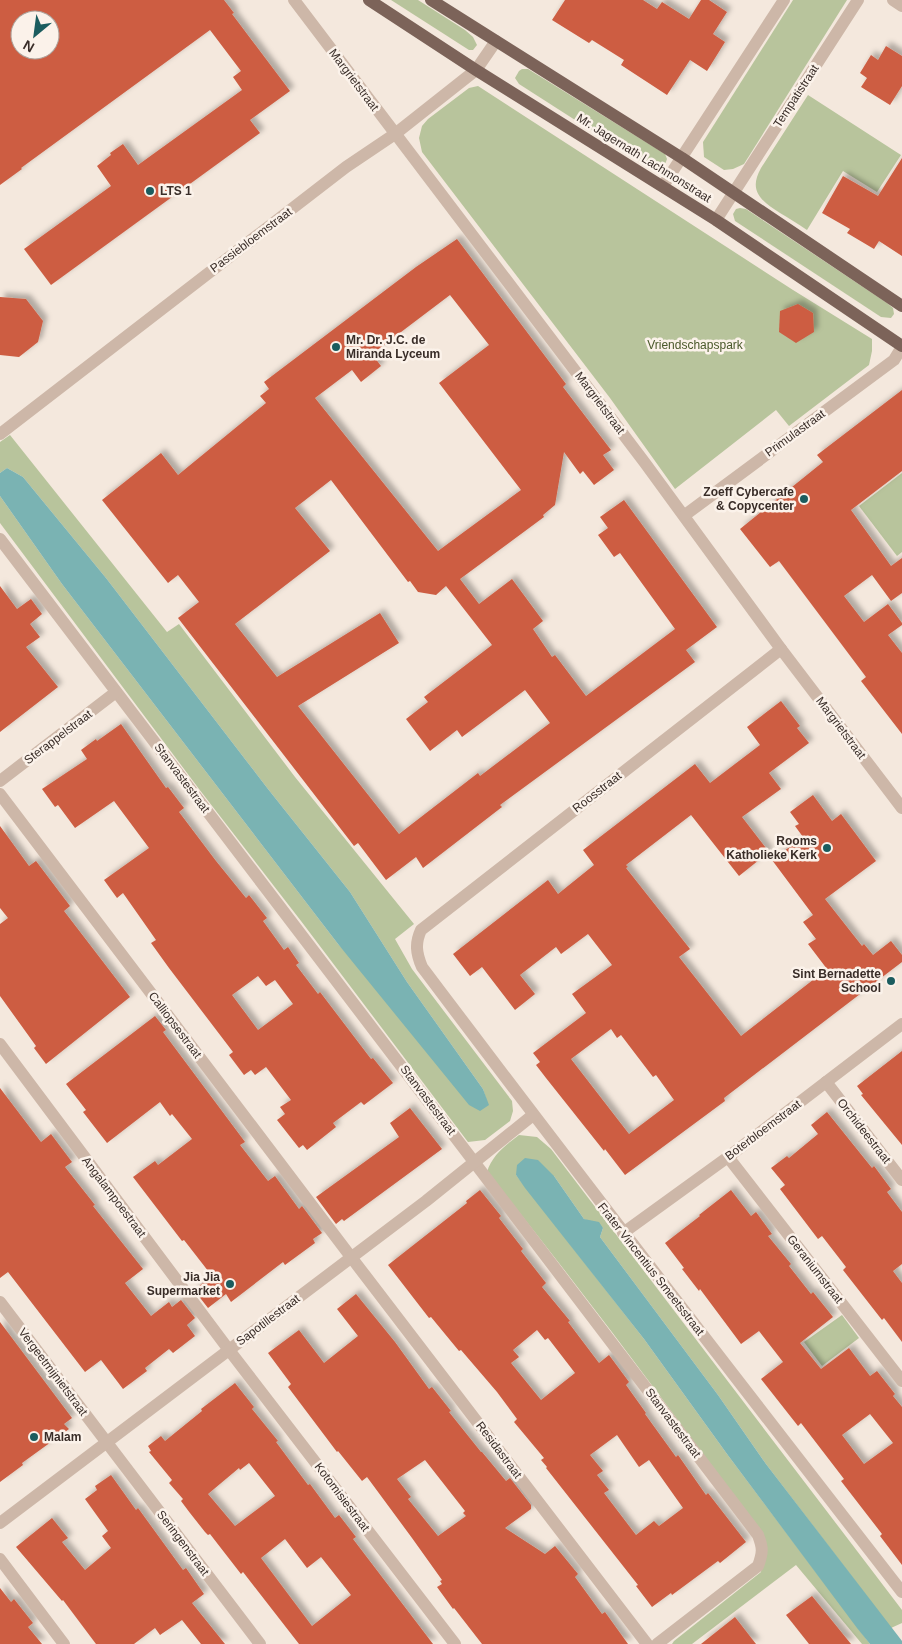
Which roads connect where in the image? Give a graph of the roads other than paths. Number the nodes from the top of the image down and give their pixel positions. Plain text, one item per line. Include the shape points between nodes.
1 (294, 0) edge
2 (369, 0) edge
3 (431, 0) edge
4 (784, 0) edge
5 (858, 0) edge
6 (893, 0) edge
7 (902, 6) edge
8 (496, 41) junction
9 (476, 70) junction
10 (395, 134) junction
11 (682, 158) junction
12 (663, 186) junction
13 (735, 193) junction
14 (716, 220) junction
15 (902, 306) edge
16 (902, 347) edge
17 (898, 365) edge
18 (0, 434) edge
19 (685, 515) junction
20 (0, 539) edge
21 (781, 649) junction
22 (116, 692) junction
23 (0, 781) edge
24 (0, 794) edge
25 (900, 800) edge
26 (417, 939) joint
27 (902, 1024) edge
28 (0, 1044) edge
29 (826, 1082) junction
30 (534, 1115) junction
31 (728, 1157) junction
32 (475, 1162) junction
33 (902, 1180) edge
34 (623, 1233) junction
35 (350, 1257) junction
36 (0, 1302) edge
37 (229, 1350) junction
38 (902, 1381) edge
39 (106, 1442) junction
40 (0, 1523) edge
41 (0, 1559) edge
42 (902, 1592) edge
43 (64, 1644) edge
44 (260, 1644) edge
45 (455, 1644) edge
46 (647, 1644) edge
47 (658, 1644) edge

1 - 10 street, Margrietstraat
2 - 9 main road, Mr. Jagernath Lachmonstraat
3 - 8 main road, Mr. Jagernath Lachmonstraat
4 - 11 street
5 - 13 street, Tempatistraat
6 - 7 street
8 - 9 street, Passiebloemstraat
8 - 11 main road, Mr. Jagernath Lachmonstraat
9 - 10 street, Passiebloemstraat
9 - 12 main road, Mr. Jagernath Lachmonstraat
10 - 18 street, Passiebloemstraat via 346,167
10 - 19 street, Margrietstraat
11 - 12 street
11 - 13 main road, Mr. Jagernath Lachmonstraat
12 - 14 main road, Mr. Jagernath Lachmonstraat
13 - 14 street, Tempatistraat
13 - 15 main road, Mr. Jagernath Lachmonstraat
14 - 16 main road, Mr. Jagernath Lachmonstraat
16 - 17 street, Primulastraat
17 - 19 street, Primulastraat
19 - 21 street, Margrietstraat
20 - 22 street, Stanvastestraat
21 - 25 street, Margrietstraat
21 - 26 street, Roosstraat via 421,930
22 - 23 street, Sterappelstraat
22 - 32 street, Stanvastestraat
24 - 35 street, Calliopsestraat
26 - 30 street, Frater Vincentius Smeetsstraat via 416,948 422,966
27 - 29 street, Boterbloemstraat
28 - 37 street, Angalampoestraat
29 - 31 street, Boterbloemstraat
29 - 33 street, Orchideestraat
30 - 32 street, Sapotillestraat
30 - 34 street, Frater Vincentius Smeetsstraat
31 - 34 street, Boterbloemstraat
31 - 38 street, Geraniumstraat
32 - 35 street, Sapotillestraat
32 - 47 street, Stanvastestraat via 758,1535 762,1547 758,1566
34 - 42 street, Frater Vincentius Smeetsstraat
35 - 37 street, Sapotillestraat
35 - 46 street, Residastraat
36 - 39 street, Vergeetmijnietstraat
37 - 39 street, Sapotillestraat
37 - 45 street, Kotomisiestraat
39 - 40 street, Sapotillestraat
39 - 44 street, Seringenstraat
41 - 43 street

